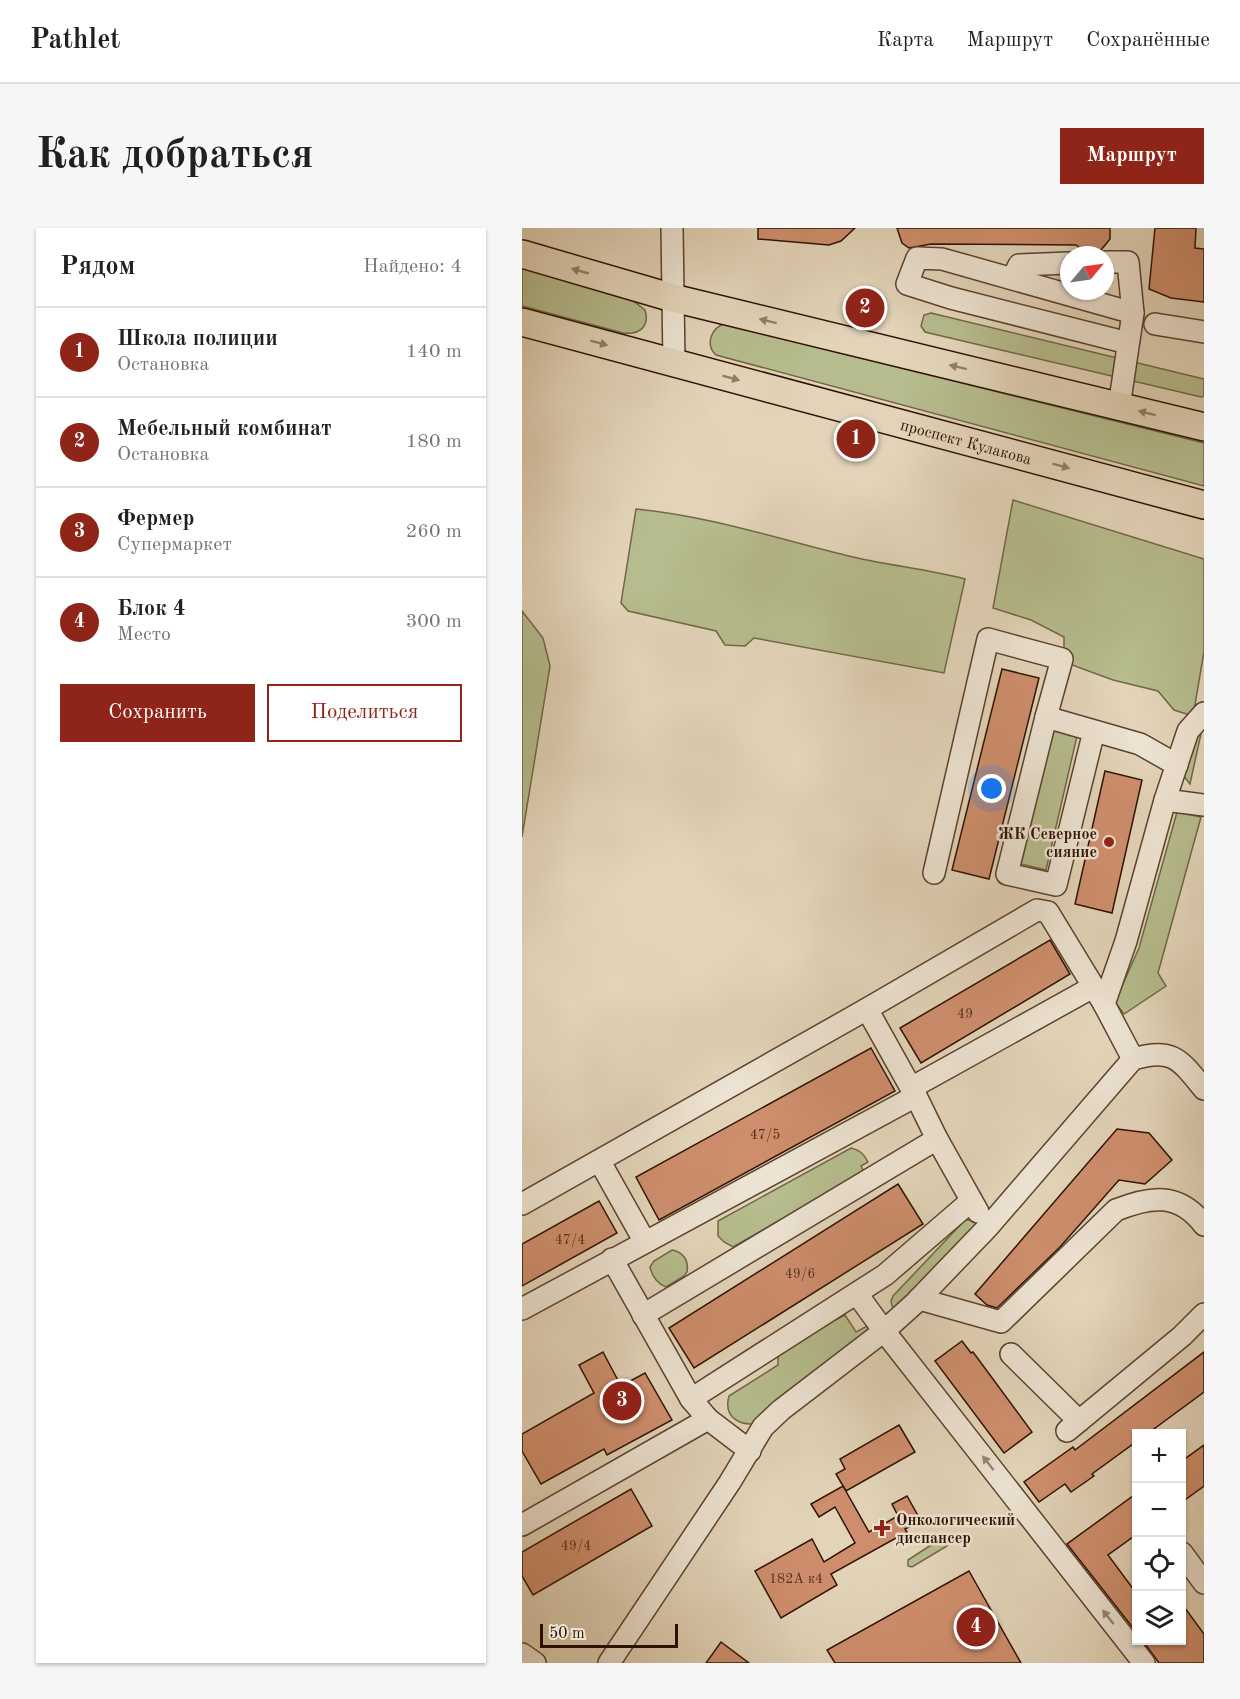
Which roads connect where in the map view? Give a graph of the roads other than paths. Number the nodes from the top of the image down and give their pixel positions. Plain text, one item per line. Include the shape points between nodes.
1 (672, 228) edge
2 (522, 254) edge
3 (1114, 262) edge
4 (1060, 263) edge
5 (1013, 278) junction
6 (673, 297) junction
7 (1133, 314) junction
8 (522, 322) edge
9 (1155, 324) dead end
10 (1204, 332) edge
11 (1128, 343) junction
12 (674, 363) junction
13 (1119, 407) junction
14 (1204, 427) edge
15 (1204, 505) edge
16 (1204, 713) edge
17 (1046, 717) junction
18 (1094, 730) junction
19 (1177, 765) junction
20 (1165, 800) junction
21 (1204, 805) edge
22 (934, 873) dead end
23 (1099, 996) junction
24 (867, 1009) junction
25 (1133, 1059) junction
26 (1204, 1089) edge
27 (913, 1092) junction
28 (937, 1139) junction
29 (600, 1162) junction
30 (971, 1201) junction
31 (522, 1204) edge
32 (1204, 1226) edge
33 (988, 1227) junction
34 (645, 1242) junction
35 (612, 1259) junction
36 (857, 1294) junction
37 (919, 1299) junction
38 (522, 1309) edge
39 (643, 1314) junction
40 (1204, 1314) edge
41 (884, 1331) junction
42 (1011, 1353) dead end
43 (691, 1399) junction
44 (708, 1419) junction
45 (750, 1451) junction
46 (522, 1525) edge
47 (1186, 1558) edge
48 (1204, 1583) edge
49 (522, 1654) edge
50 (535, 1663) edge
51 (609, 1663) edge
52 (1144, 1663) edge

1 - 6 street
6 -> 2 main road
3 - 7 street via 1128,262
4 - 5 street via 1019,265
5 - 7 street
5 - 11 street via 942,259 917,258 907,284
6 - 12 street
13 -> 6 main road
7 - 11 street
8 -> 12 main road, проспект Кулакова
9 - 10 street
11 - 13 street
12 -> 15 main road, проспект Кулакова
14 -> 13 main road
16 - 19 street via 1188,731
17 - 18 street
17 - 18 street via 1006,873 1056,885
17 - 22 street via 1062,659 988,639
18 - 19 street via 1140,744
19 - 20 street
20 - 21 street
20 - 23 street via 1126,941
23 - 24 street via 1048,912 1036,910
23 - 25 street
23 - 27 street
24 - 27 street
24 - 29 street
25 - 26 street via 1152,1053 1171,1056
25 - 33 street
27 - 28 street
27 - 34 street
28 - 30 street
28 - 39 street
29 - 31 street
29 - 34 street
30 - 33 street
30 - 36 street
32 - 37 street via 1179,1204 1157,1199 1116,1210 1000,1322
33 - 37 street
34 - 35 street
35 - 38 street
35 - 39 street
36 - 41 street
36 - 43 street
37 - 41 street
39 - 43 street
40 - 42 street via 1073,1426
41 - 45 street via 781,1410 763,1427
52 -> 41 street
43 - 44 street
44 - 45 street
44 - 46 street
45 - 51 street
47 - 48 street
49 - 50 street

